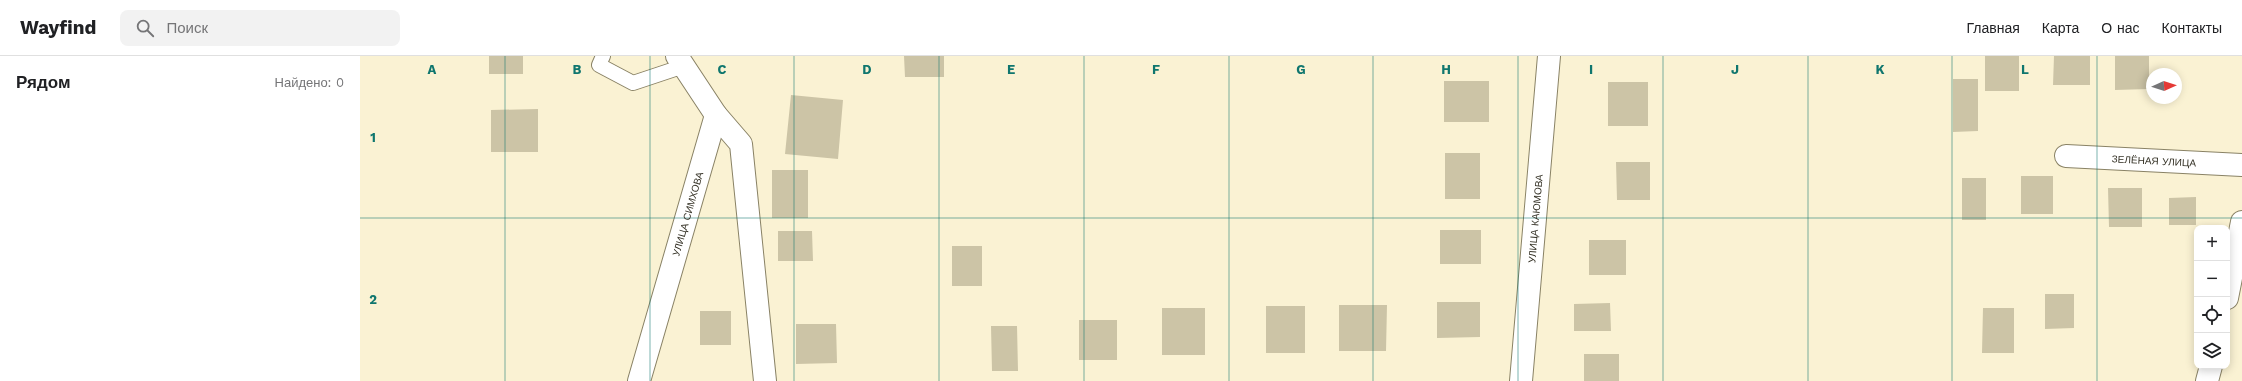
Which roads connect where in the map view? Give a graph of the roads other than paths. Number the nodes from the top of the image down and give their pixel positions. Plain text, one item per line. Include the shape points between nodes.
1 (602, 56) edge
2 (1549, 56) edge
3 (680, 61) edge
4 (716, 115) junction
5 (2066, 156) dead end
6 (2242, 165) edge
7 (2242, 222) edge
8 (2227, 297) edge
9 (2210, 369) edge
10 (639, 381) edge
11 (765, 381) edge
12 (1521, 381) edge
13 (2207, 381) edge

1 - 3 lane via 599,65 633,83
2 - 12 street, УЛИЦА КАЮМОВА
3 - 4 street
4 - 10 street, УЛИЦА СИМХОВА
4 - 11 street via 741,144
5 - 6 street, ЗЕЛЁНАЯ УЛИЦА
7 - 8 street
9 - 13 street

